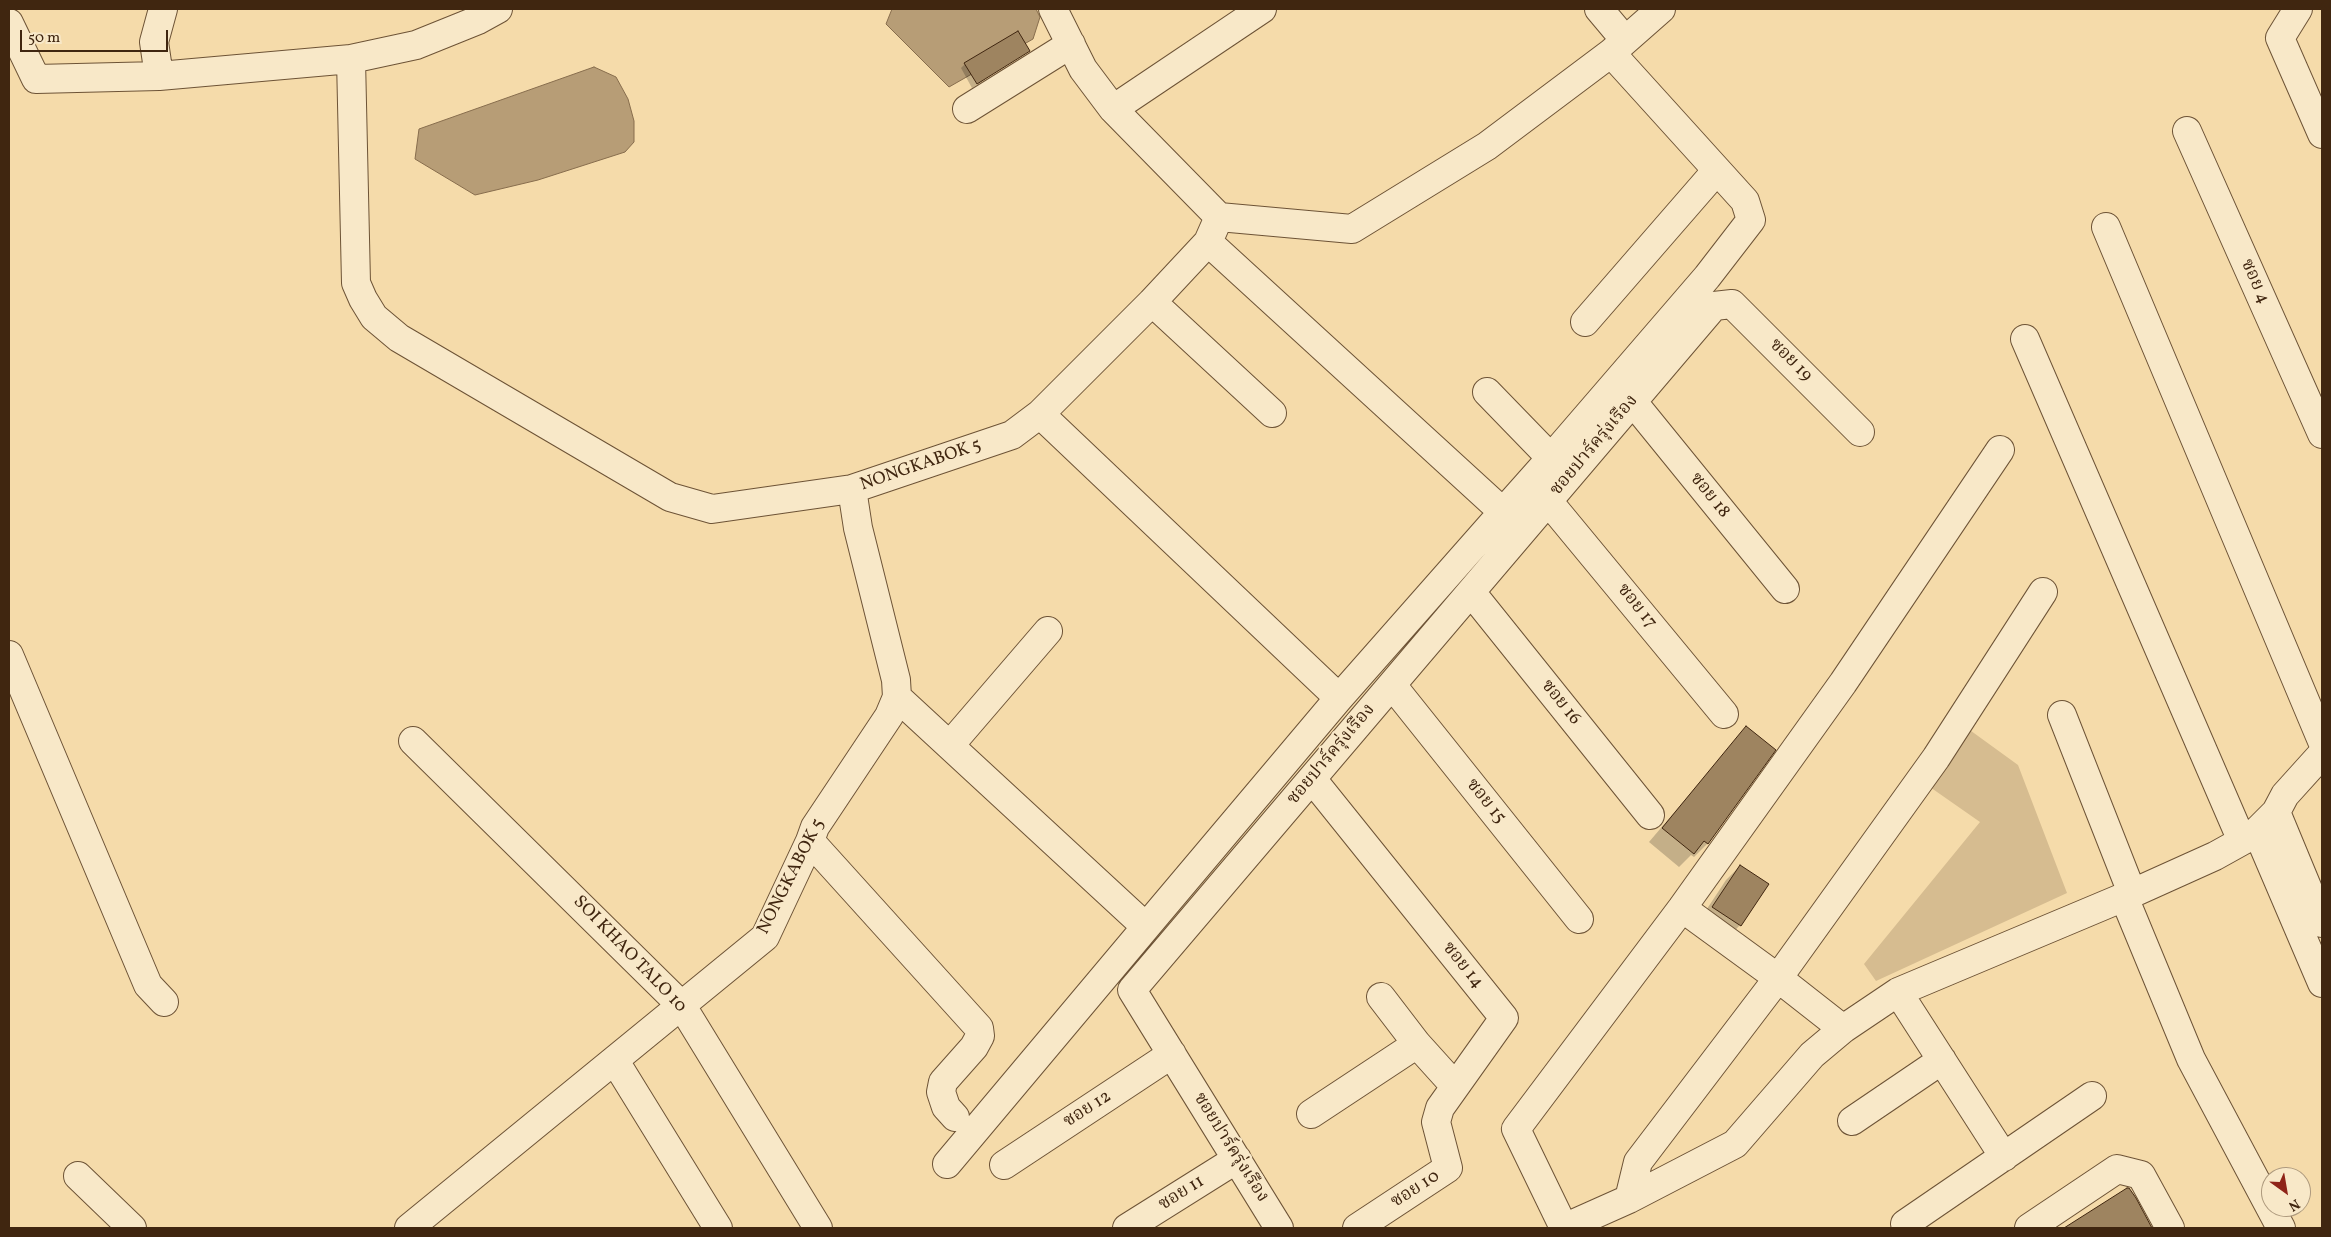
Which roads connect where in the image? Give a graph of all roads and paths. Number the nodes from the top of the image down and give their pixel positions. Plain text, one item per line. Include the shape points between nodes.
1 (163, 9) edge
2 (498, 9) edge
3 (1053, 9) edge
4 (1262, 9) edge
5 (1599, 9) edge
6 (1661, 9) edge
7 (2298, 9) edge
8 (9, 24) edge
9 (1071, 44) junction
10 (1618, 46) junction
11 (351, 59) junction
12 (159, 76) junction
13 (1114, 108) junction
14 (967, 109) dead end
15 (2187, 130) dead end
16 (2322, 134) edge
17 (1717, 170) junction
18 (1219, 217) junction
19 (2106, 227) dead end
20 (1208, 242) junction
21 (1152, 302) junction
22 (1714, 306) joint
23 (1585, 322) dead end
24 (2025, 339) dead end
25 (1488, 392) dead end
26 (1633, 402) junction
27 (1272, 413) dead end
28 (1040, 414) junction
29 (1860, 432) dead end
30 (2322, 434) edge
31 (2000, 450) dead end
32 (1551, 458) junction
33 (852, 489) junction
34 (1548, 501) junction
35 (1503, 512) junction
36 (1785, 590) dead end
37 (1471, 592) junction
38 (2043, 592) dead end
39 (1048, 632) dead end
40 (9, 654) edge
41 (1392, 685) junction
42 (898, 696) junction
43 (1339, 698) junction
44 (1724, 714) dead end
45 (2062, 715) dead end
46 (413, 741) dead end
47 (2322, 741) edge
48 (950, 745) junction
49 (2322, 754) edge
50 (1312, 779) junction
51 (2276, 812) junction
52 (1650, 815) dead end
53 (2249, 836) junction
54 (810, 841) junction
55 (2128, 895) junction
56 (1682, 908) junction
57 (1579, 919) dead end
58 (2322, 923) edge
59 (1146, 927) junction
60 (1778, 978) junction
61 (2322, 983) edge
62 (1898, 992) junction
63 (1381, 998) dead end
64 (164, 1002) dead end
65 (682, 1006) junction
66 (1842, 1029) junction
67 (1417, 1044) junction
68 (1172, 1054) junction
69 (1942, 1060) junction
70 (615, 1061) junction
71 (1454, 1086) junction
72 (2092, 1096) dead end
73 (1311, 1114) dead end
74 (955, 1117) dead end
75 (1852, 1121) dead end
76 (2004, 1157) junction
77 (1237, 1159) junction
78 (947, 1164) dead end
79 (1004, 1165) dead end
80 (1448, 1168) joint
81 (78, 1176) dead end
82 (1629, 1199) junction
83 (426, 1223) edge
84 (1905, 1224) dead end
85 (132, 1228) edge
86 (718, 1228) edge
87 (818, 1228) edge
88 (1127, 1228) edge
89 (1279, 1228) edge
90 (1358, 1228) edge
91 (2029, 1228) edge
92 (2170, 1228) edge
93 (2281, 1228) edge

1 - 12 street via 154,42
2 - 11 street via 416,45
3 - 9 street
4 - 13 street
5 - 10 street
6 - 10 street
7 - 16 street via 2280,38
8 - 12 street via 36,79
9 - 13 street via 1083,69
9 - 14 street
10 - 17 street
10 - 18 street via 1487,146 1352,229
11 - 12 street
11 - 33 street via 356,283 374,317 399,338 670,497 712,509
13 - 18 street
15 - 30 street, ซอย 4
17 - 23 street
17 - 32 street via 1745,200 1751,220 1707,277
18 - 20 street, NONGKABOK 5
19 - 47 street
20 - 21 street, NONGKABOK 5
20 - 35 street
21 - 27 street
21 - 28 street, NONGKABOK 5
22 - 26 street, ซอยปาร์ครุ่งเรือง
22 - 29 street, ซอย 19 via 1732,304
24 - 53 street
25 - 32 street
26 - 34 street, ซอยปาร์ครุ่งเรือง
26 - 36 street, ซอย 18
28 - 33 street, NONGKABOK 5 via 1012,435
28 - 43 street
31 - 56 street via 1842,684
32 - 35 street
33 - 42 street, NONGKABOK 5 via 858,528
34 - 37 street, ซอยปาร์ครุ่งเรือง
34 - 44 street, ซอย 17
35 - 43 street
37 - 41 street, ซอยปาร์ครุ่งเรือง
37 - 52 street, ซอย 16
38 - 60 street via 1936,758
39 - 48 street
40 - 64 street via 148,985
41 - 50 street, ซอยปาร์ครุ่งเรือง
41 - 57 street, ซอย 15
42 - 48 street
42 - 54 street, NONGKABOK 5 via 889,716 815,827
43 - 59 street
45 - 55 street
46 - 65 street, SOI KHAO TALO 10
48 - 59 street
49 - 51 street via 2285,796
50 - 68 street, ซอยปาร์ครุ่งเรือง via 1132,990
50 - 71 street, ซอย 14 via 1504,1018
51 - 53 street
51 - 58 street
53 - 55 street via 2216,856
53 - 61 street
54 - 65 street, NONGKABOK 5 via 765,936
54 - 74 street via 979,1028 980,1036 974,1047 942,1082 941,1092 946,1107
55 - 62 street
55 - 93 street via 2191,1059
56 - 60 street
56 - 82 street via 1516,1129 1564,1228
59 - 78 street
60 - 66 street
60 - 82 street via 1638,1162
62 - 66 street
62 - 69 street
63 - 67 street
65 - 70 street, NONGKABOK 5
65 - 87 street, SOI KHAO TALO 10
66 - 82 street via 1812,1055 1735,1144
67 - 71 street
67 - 73 street
68 - 77 street, ซอยปาร์ครุ่งเรือง
68 - 79 street, ซอย 12
69 - 75 street
69 - 76 street
70 - 83 street, NONGKABOK 5
70 - 86 street
71 - 80 street, ซอย 14 via 1440,1108 1436,1122
72 - 76 street
76 - 84 street
77 - 88 street, ซอย 11
77 - 89 street, ซอยปาร์ครุ่งเรือง
80 - 90 street, ซอย 10
81 - 85 street
91 - 92 street via 2118,1169 2141,1175

